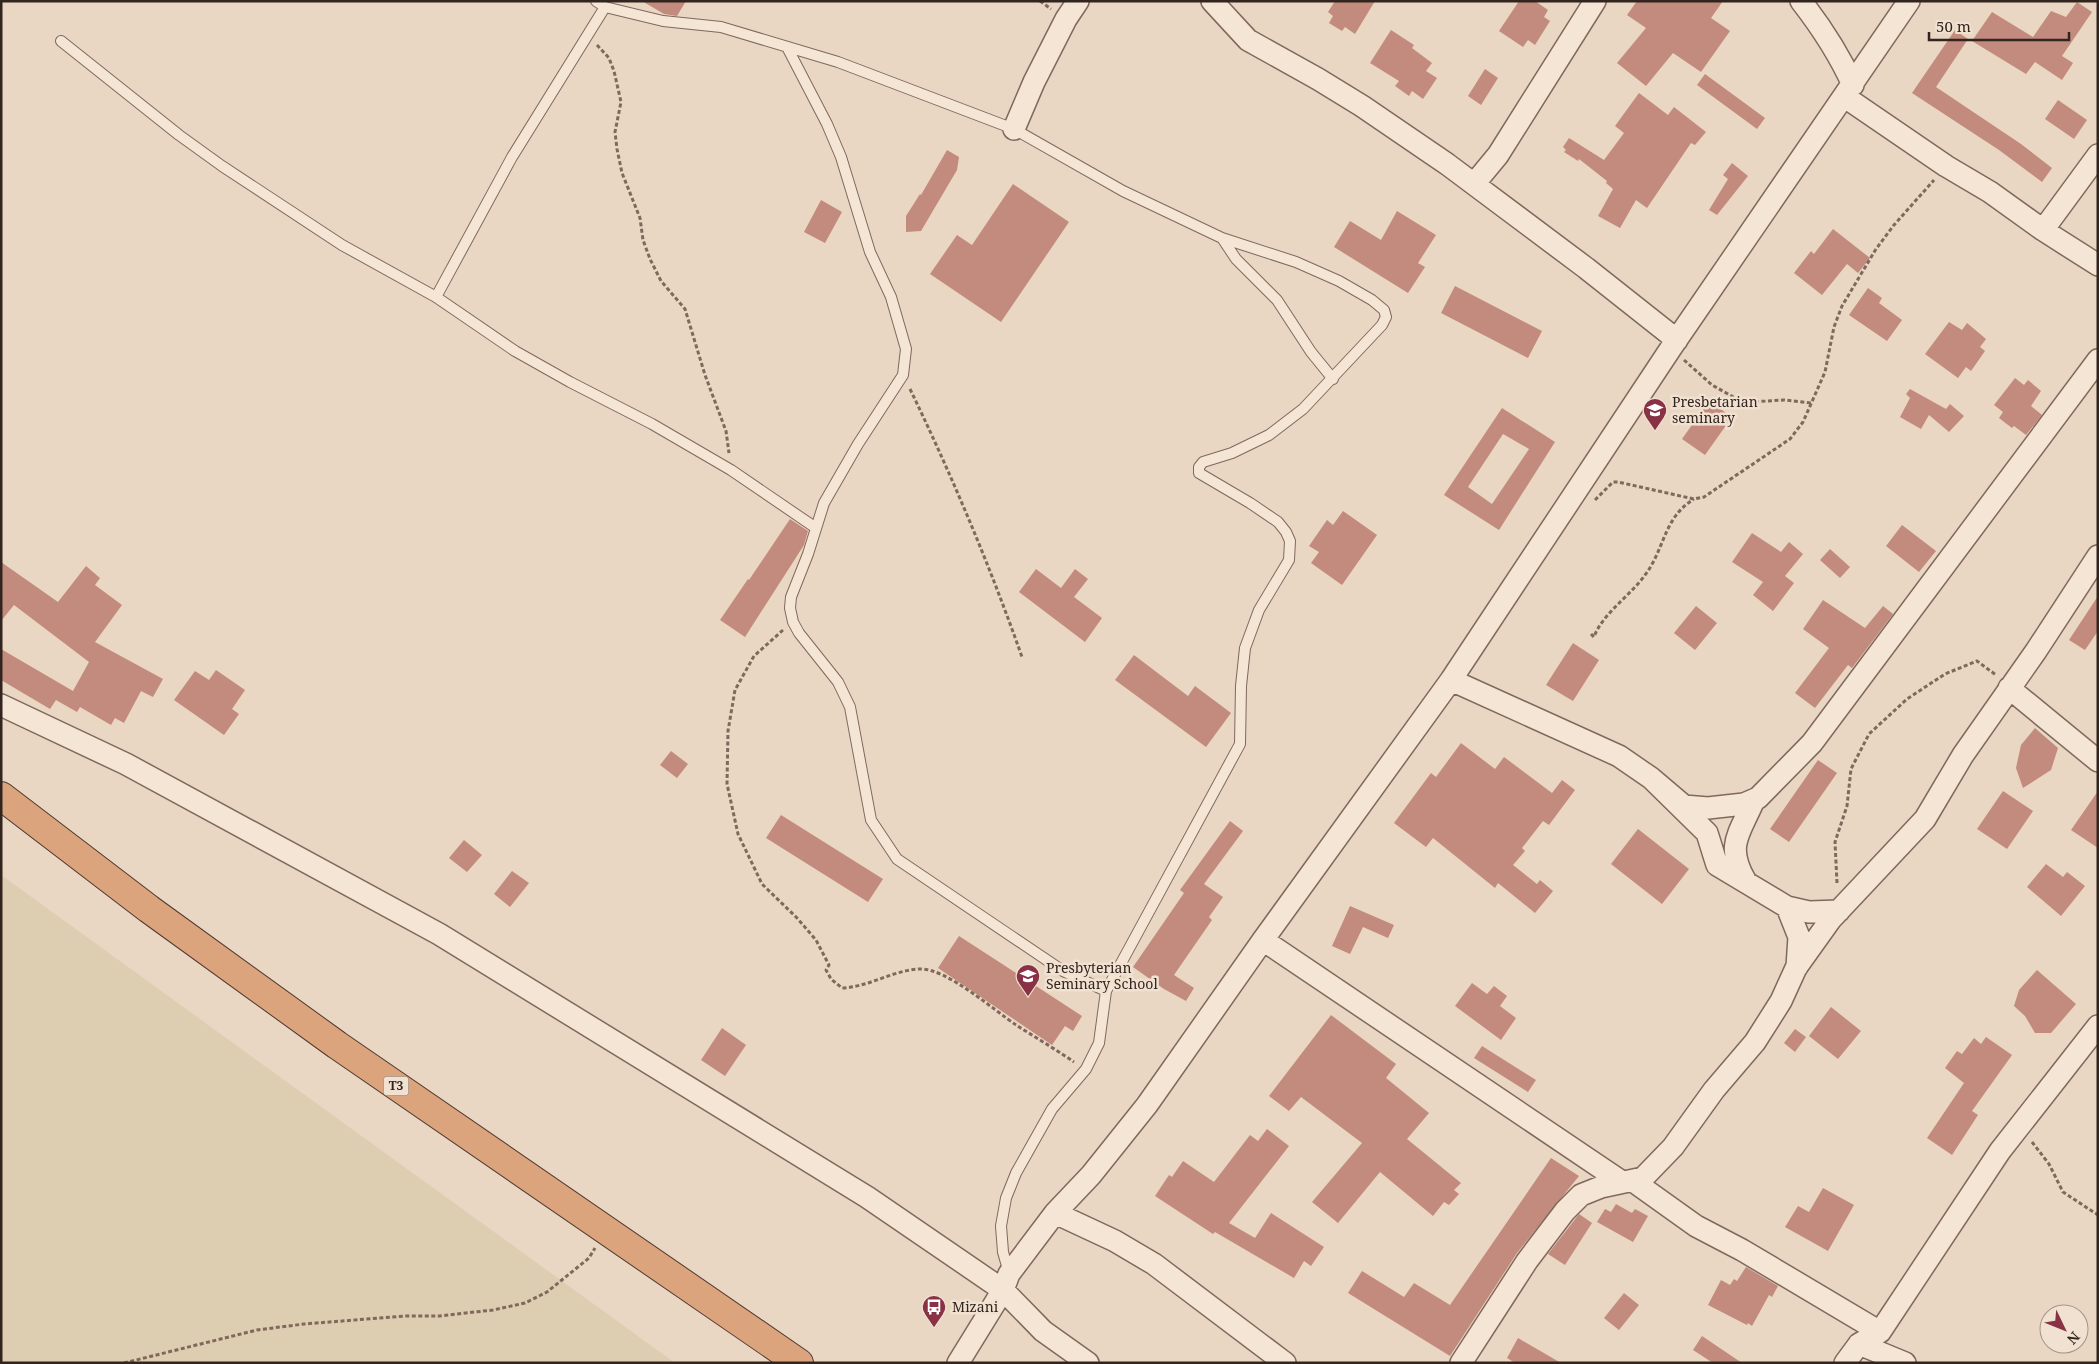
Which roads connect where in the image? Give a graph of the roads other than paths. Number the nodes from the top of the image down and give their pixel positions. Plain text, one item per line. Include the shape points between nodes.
1 (1078, 1) edge
2 (1212, 1) edge
3 (1595, 1) edge
4 (1801, 1) edge
5 (1909, 1) edge
6 (600, 4) edge
7 (61, 41) dead end
8 (787, 47) junction
9 (1849, 91) junction
10 (1014, 129) junction
11 (2098, 155) edge
12 (1474, 184) junction
13 (2043, 230) junction
14 (1222, 238) junction
15 (2098, 265) edge
16 (436, 297) junction
17 (1674, 344) junction
18 (2098, 360) edge
19 (1333, 379) junction
20 (816, 528) junction
21 (2098, 556) edge
22 (1451, 680) junction
23 (2009, 688) junction
24 (1, 705) edge
25 (2098, 761) edge
26 (1651, 778) junction
27 (1, 796) edge
28 (1754, 800) junction
29 (1745, 880) junction
30 (1787, 907) junction
31 (1839, 911) junction
32 (1262, 940) junction
33 (1796, 968) junction
34 (1106, 991) junction
35 (2098, 1026) edge
36 (1627, 1182) junction
37 (1055, 1213) junction
38 (1006, 1282) junction
39 (1880, 1332) junction
40 (1859, 1344) junction
41 (799, 1363) edge
42 (958, 1363) edge
43 (1088, 1363) edge
44 (1285, 1363) edge
45 (1461, 1363) edge
46 (1845, 1363) edge
47 (1905, 1363) edge

1 - 10 street via 1034,82
2 - 12 street via 1248,40 1362,106
3 - 12 street via 1518,126
4 - 9 street via 1842,60
5 - 9 street
6 - 8 lane via 663,21 721,27
6 - 16 lane via 589,36 512,157
7 - 16 lane via 222,166 342,245
8 - 10 lane via 838,62
8 - 20 lane via 841,157 870,252 891,296 906,349 903,375 824,503
9 - 13 street via 1946,166 1990,192
9 - 17 street
10 - 14 lane via 1123,191
11 - 13 street
12 - 17 street via 1586,268
13 - 15 street
14 - 19 lane via 1236,259 1277,300
14 - 19 lane via 1296,262 1340,281 1384,310 1386,318 1382,325
16 - 20 lane via 515,351 731,470
17 - 22 street
18 - 28 street via 1812,743
19 - 34 lane via 1303,409 1269,435 1232,453 1203,462 1200,467 1199,473 1278,522 1290,540 1289,560 1259,610 1245,648 1240,744
20 - 34 lane via 790,608 799,633 838,682 850,707 871,820 896,859 1062,971
21 - 23 street
22 - 26 street via 1619,756
22 - 32 street
23 - 25 street
23 - 31 street via 1963,755 1926,819
24 - 38 street via 126,764 439,934
26 - 28 street via 1684,806 1728,807
26 - 29 street via 1707,833 1717,865
27 - 41 highway, T3 via 149,909 337,1045
28 - 29 street via 1734,852
29 - 30 street
30 - 31 street via 1810,912
30 - 33 street via 1800,937
31 - 33 street
32 - 36 street
32 - 37 street via 1146,1105 1091,1175
33 - 36 street via 1781,1001 1755,1042 1714,1090 1673,1147 1643,1178
34 - 38 lane via 1099,1043 1086,1069 1052,1109 1016,1173 1006,1198 1001,1226
35 - 39 street via 2000,1151
36 - 39 street via 1696,1226
36 - 45 street via 1581,1195 1565,1210 1527,1261
37 - 38 street
37 - 44 street via 1115,1241 1154,1264
38 - 42 street
38 - 43 street via 1043,1331
39 - 40 street
40 - 46 street
40 - 47 street

